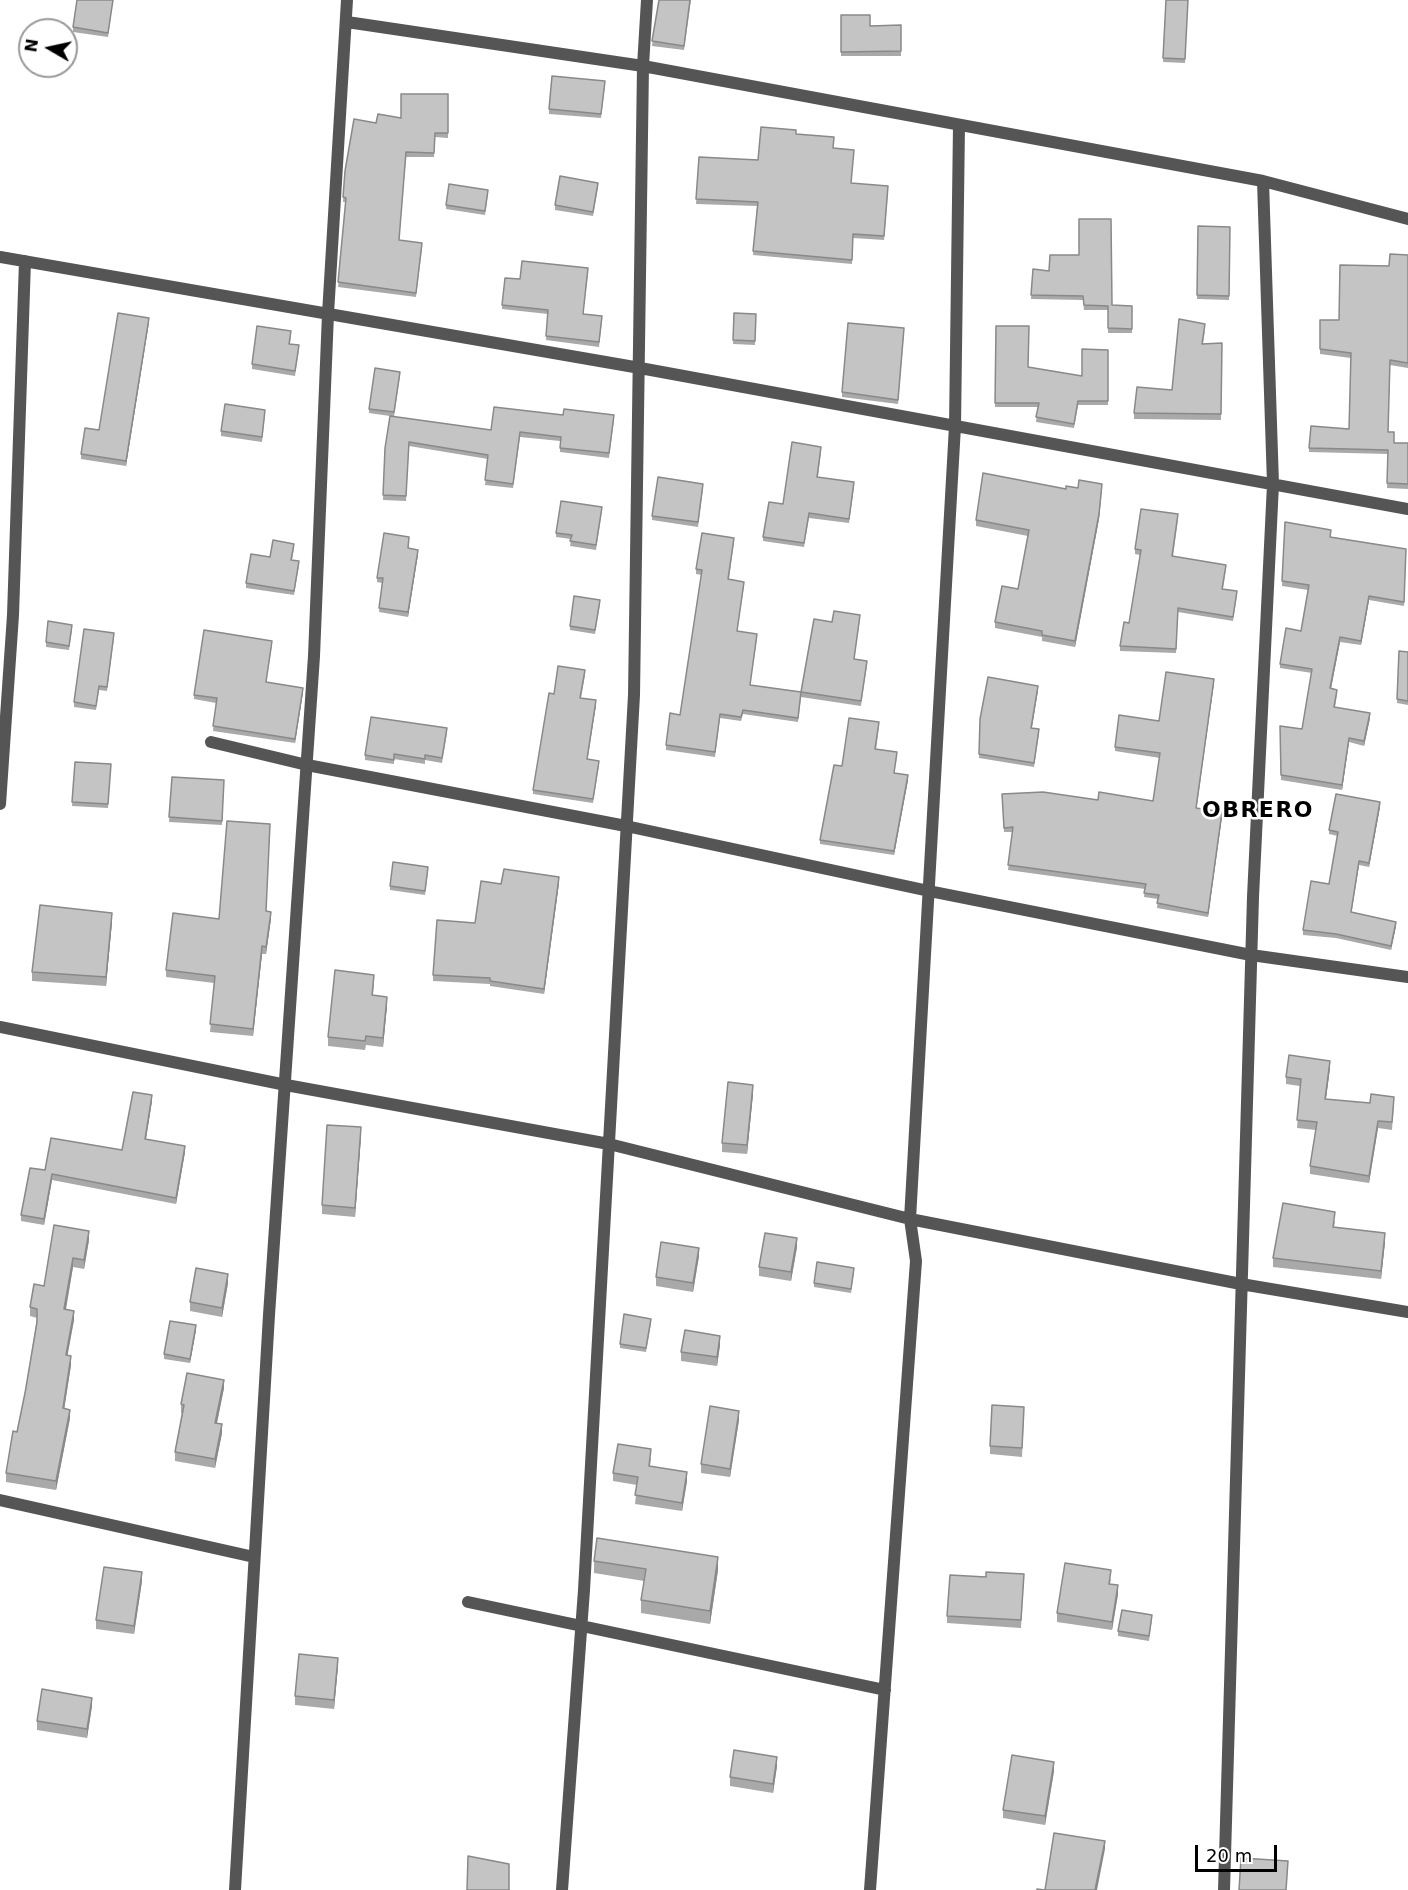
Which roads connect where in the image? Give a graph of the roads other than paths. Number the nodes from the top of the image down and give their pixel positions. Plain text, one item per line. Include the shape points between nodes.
1 (347, 0) edge
2 (647, 0) edge
3 (347, 22) junction
4 (643, 66) junction
5 (959, 124) junction
6 (1263, 181) junction
7 (1408, 219) edge
8 (0, 256) edge
9 (25, 261) junction
10 (328, 314) junction
11 (640, 368) junction
12 (955, 426) junction
13 (1273, 484) junction
14 (1408, 509) edge
15 (211, 742) dead end
16 (307, 765) junction
17 (0, 804) edge
18 (626, 826) junction
19 (929, 891) junction
20 (1251, 955) junction
21 (1408, 977) edge
22 (0, 1027) edge
23 (286, 1085) junction
24 (609, 1144) junction
25 (910, 1219) junction
26 (1241, 1284) junction
27 (1408, 1312) edge
28 (0, 1500) edge
29 (254, 1557) junction
30 (468, 1602) dead end
31 (581, 1627) junction
32 (885, 1690) junction
33 (235, 1890) edge
34 (562, 1890) edge
35 (870, 1890) edge
36 (1224, 1890) edge

1 - 3 street
2 - 4 street
3 - 4 street
3 - 10 street
4 - 5 street
4 - 11 street
5 - 6 street
5 - 12 street
6 - 7 street
6 - 13 street
8 - 9 street
9 - 10 street
9 - 17 street via 13,615
10 - 11 street
10 - 16 street
11 - 12 street
11 - 18 street via 634,695
12 - 13 street
12 - 19 street
13 - 14 street
13 - 20 street
15 - 16 street
16 - 18 street
16 - 23 street
18 - 19 street
18 - 24 street
19 - 20 street
19 - 25 street
20 - 21 street
20 - 26 street
22 - 23 street
23 - 24 street
23 - 29 street
24 - 25 street
24 - 31 street
25 - 26 street
25 - 32 street via 916,1261
26 - 27 street
26 - 36 street
28 - 29 street
29 - 33 street
30 - 31 street
31 - 32 street
31 - 34 street
32 - 35 street

